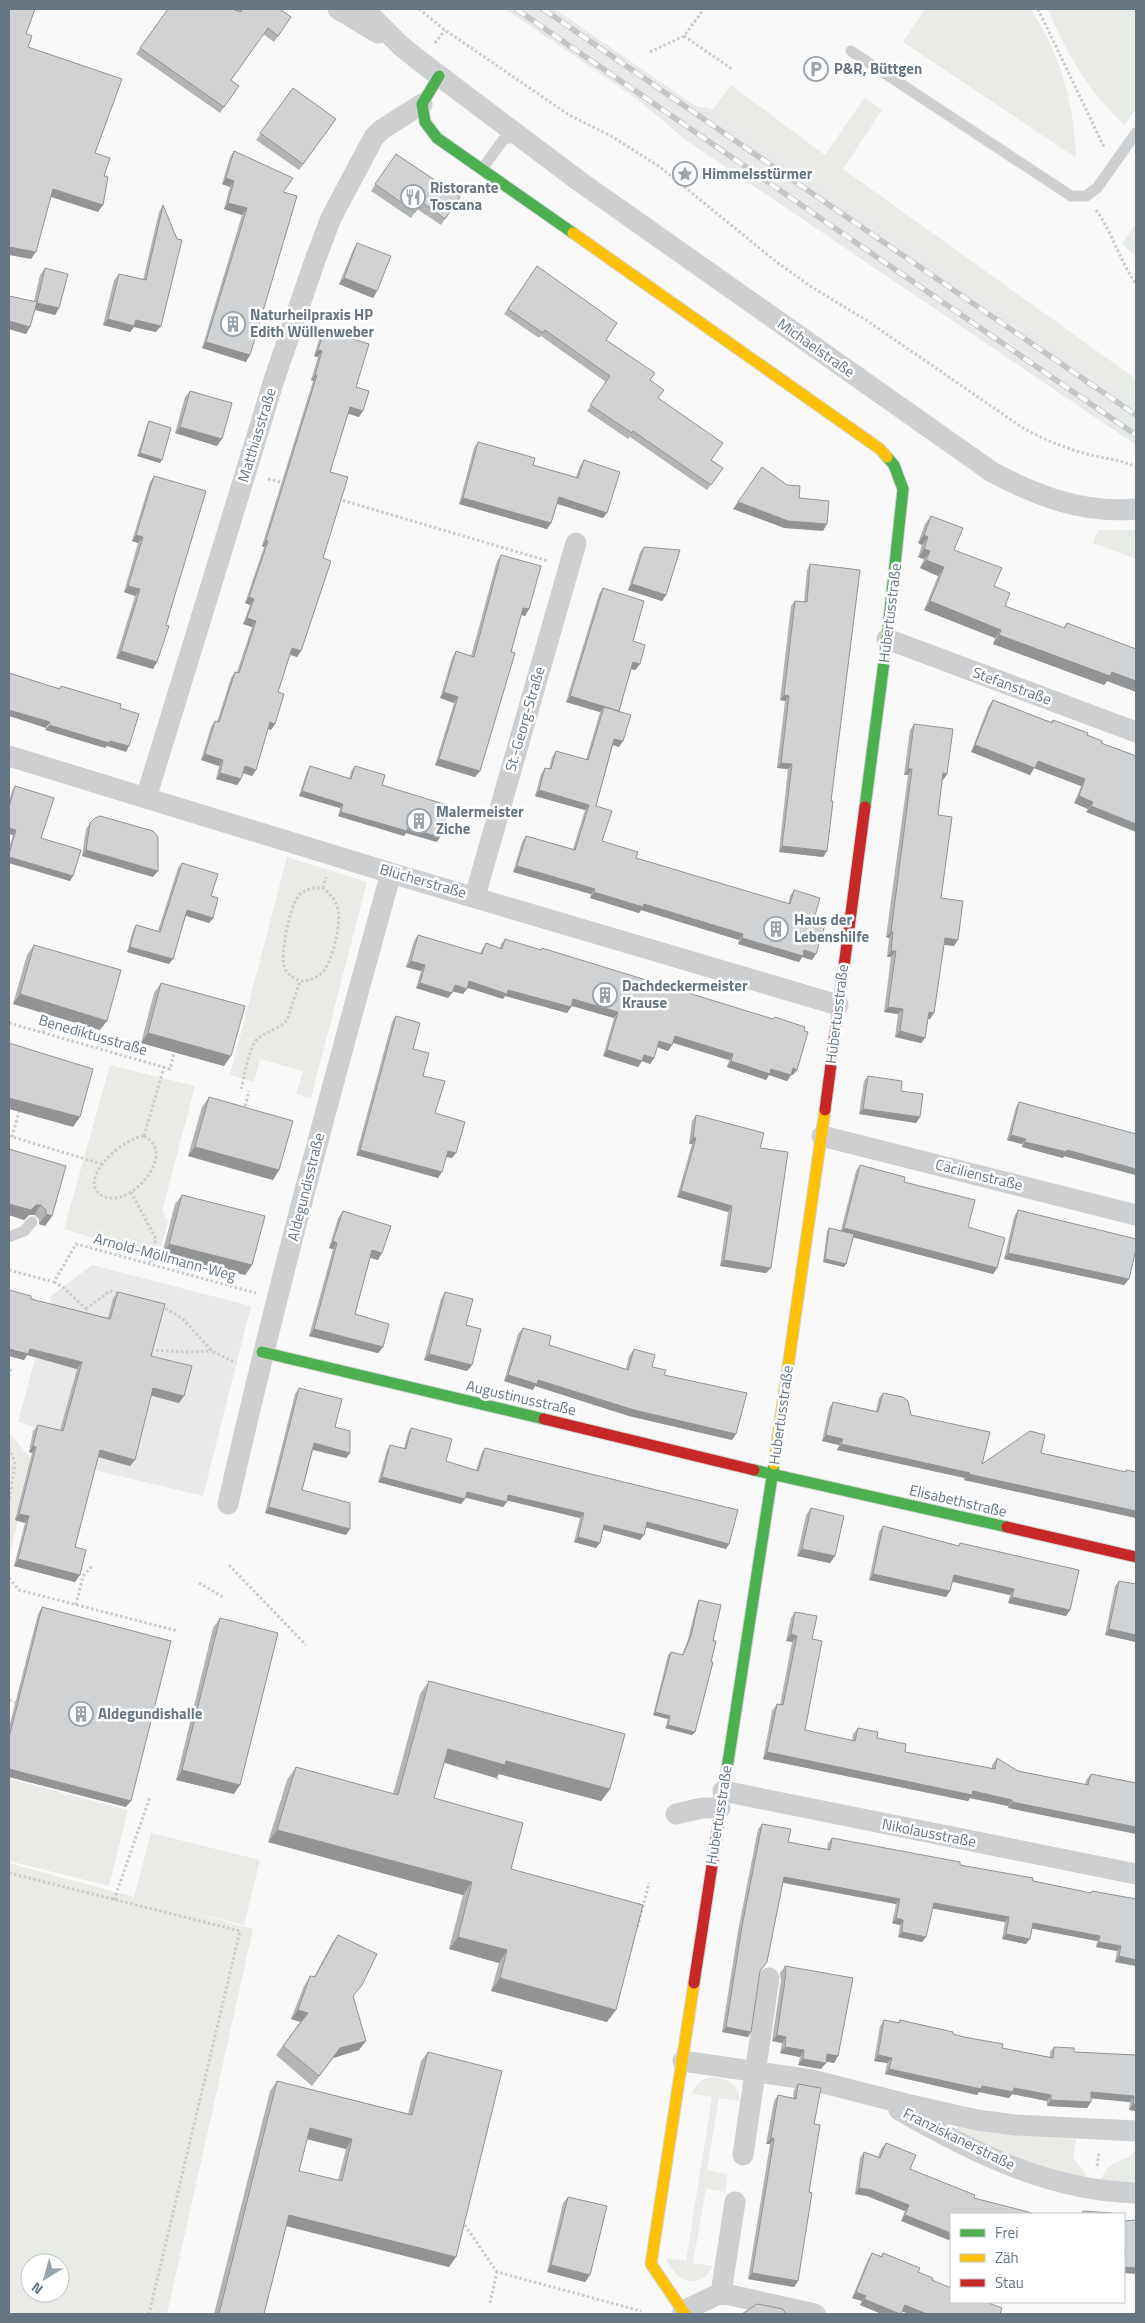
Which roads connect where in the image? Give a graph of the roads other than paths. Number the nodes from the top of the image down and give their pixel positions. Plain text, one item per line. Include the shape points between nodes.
1 (338, 9) edge
2 (364, 9) edge
3 (400, 45) junction
4 (851, 51) dead end
5 (439, 76) junction
6 (422, 104) junction
7 (1136, 132) edge
8 (518, 135) junction
9 (482, 169) junction
10 (1136, 509) edge
11 (576, 542) dead end
12 (887, 639) junction
13 (1136, 732) edge
14 (9, 756) edge
15 (146, 798) junction
16 (391, 873) junction
17 (475, 896) junction
18 (838, 1005) junction
19 (822, 1136) junction
20 (1136, 1215) edge
21 (32, 1222) edge
22 (9, 1237) edge
23 (260, 1361) junction
24 (773, 1474) junction
25 (228, 1504) dead end
26 (1136, 1558) edge
27 (721, 1799) junction
28 (676, 1814) dead end
29 (1136, 1874) edge
30 (769, 1978) dead end
31 (683, 2061) junction
32 (755, 2071) junction
33 (872, 2095) junction
34 (1136, 2131) edge
35 (743, 2155) dead end
36 (1136, 2193) edge
37 (735, 2202) dead end
38 (721, 2293) junction
39 (782, 2309) edge
40 (684, 2313) edge
41 (815, 2314) edge

1 - 3 street, Michaelstraße
2 - 3 street, Michaelstraße
3 - 5 street, Michaelstraße
4 - 7 lane via 1071,196 1086,196 1097,188
5 - 6 street
5 - 8 street, Michaelstraße
6 - 9 street via 425,122 437,138
6 - 15 street, Matthiasstraße via 374,137 331,218 274,380
8 - 9 lane via 503,140
8 - 10 street, Michaelstraße via 992,472 1061,502 1106,510
9 - 12 street, Hubertusstraße via 880,449 900,475 903,489
11 - 17 street, St.-Georg-Straße
12 - 13 street, Stefanstraße
12 - 18 street, Hubertusstraße
14 - 15 street, Blücherstraße
15 - 16 street, Blücherstraße
16 - 17 street, Blücherstraße
16 - 23 street, Aldegundisstraße
17 - 18 street, Blücherstraße
18 - 19 street, Hubertusstraße
19 - 20 street, Cäcilienstraße
19 - 24 street, Hubertusstraße
21 - 22 lane via 24,1231
23 - 24 street, Augustinusstraße
23 - 25 street, Aldegundisstraße
24 - 26 street, Elisabethstraße
24 - 27 street, Hubertusstraße
27 - 28 street, Nikolausstraße via 702,1808
27 - 29 street, Nikolausstraße
27 - 31 street, Hubertusstraße
30 - 32 street
31 - 32 street, Franziskanerstraße
31 - 40 street, Hubertusstraße via 651,2264
32 - 33 street, Franziskanerstraße via 812,2080
32 - 35 street
33 - 34 street, Franziskanerstraße via 977,2120
33 - 36 street, Franziskanerstraße via 983,2154 1048,2179 1092,2189
37 - 38 street
38 - 39 street
38 - 40 street
39 - 41 street

